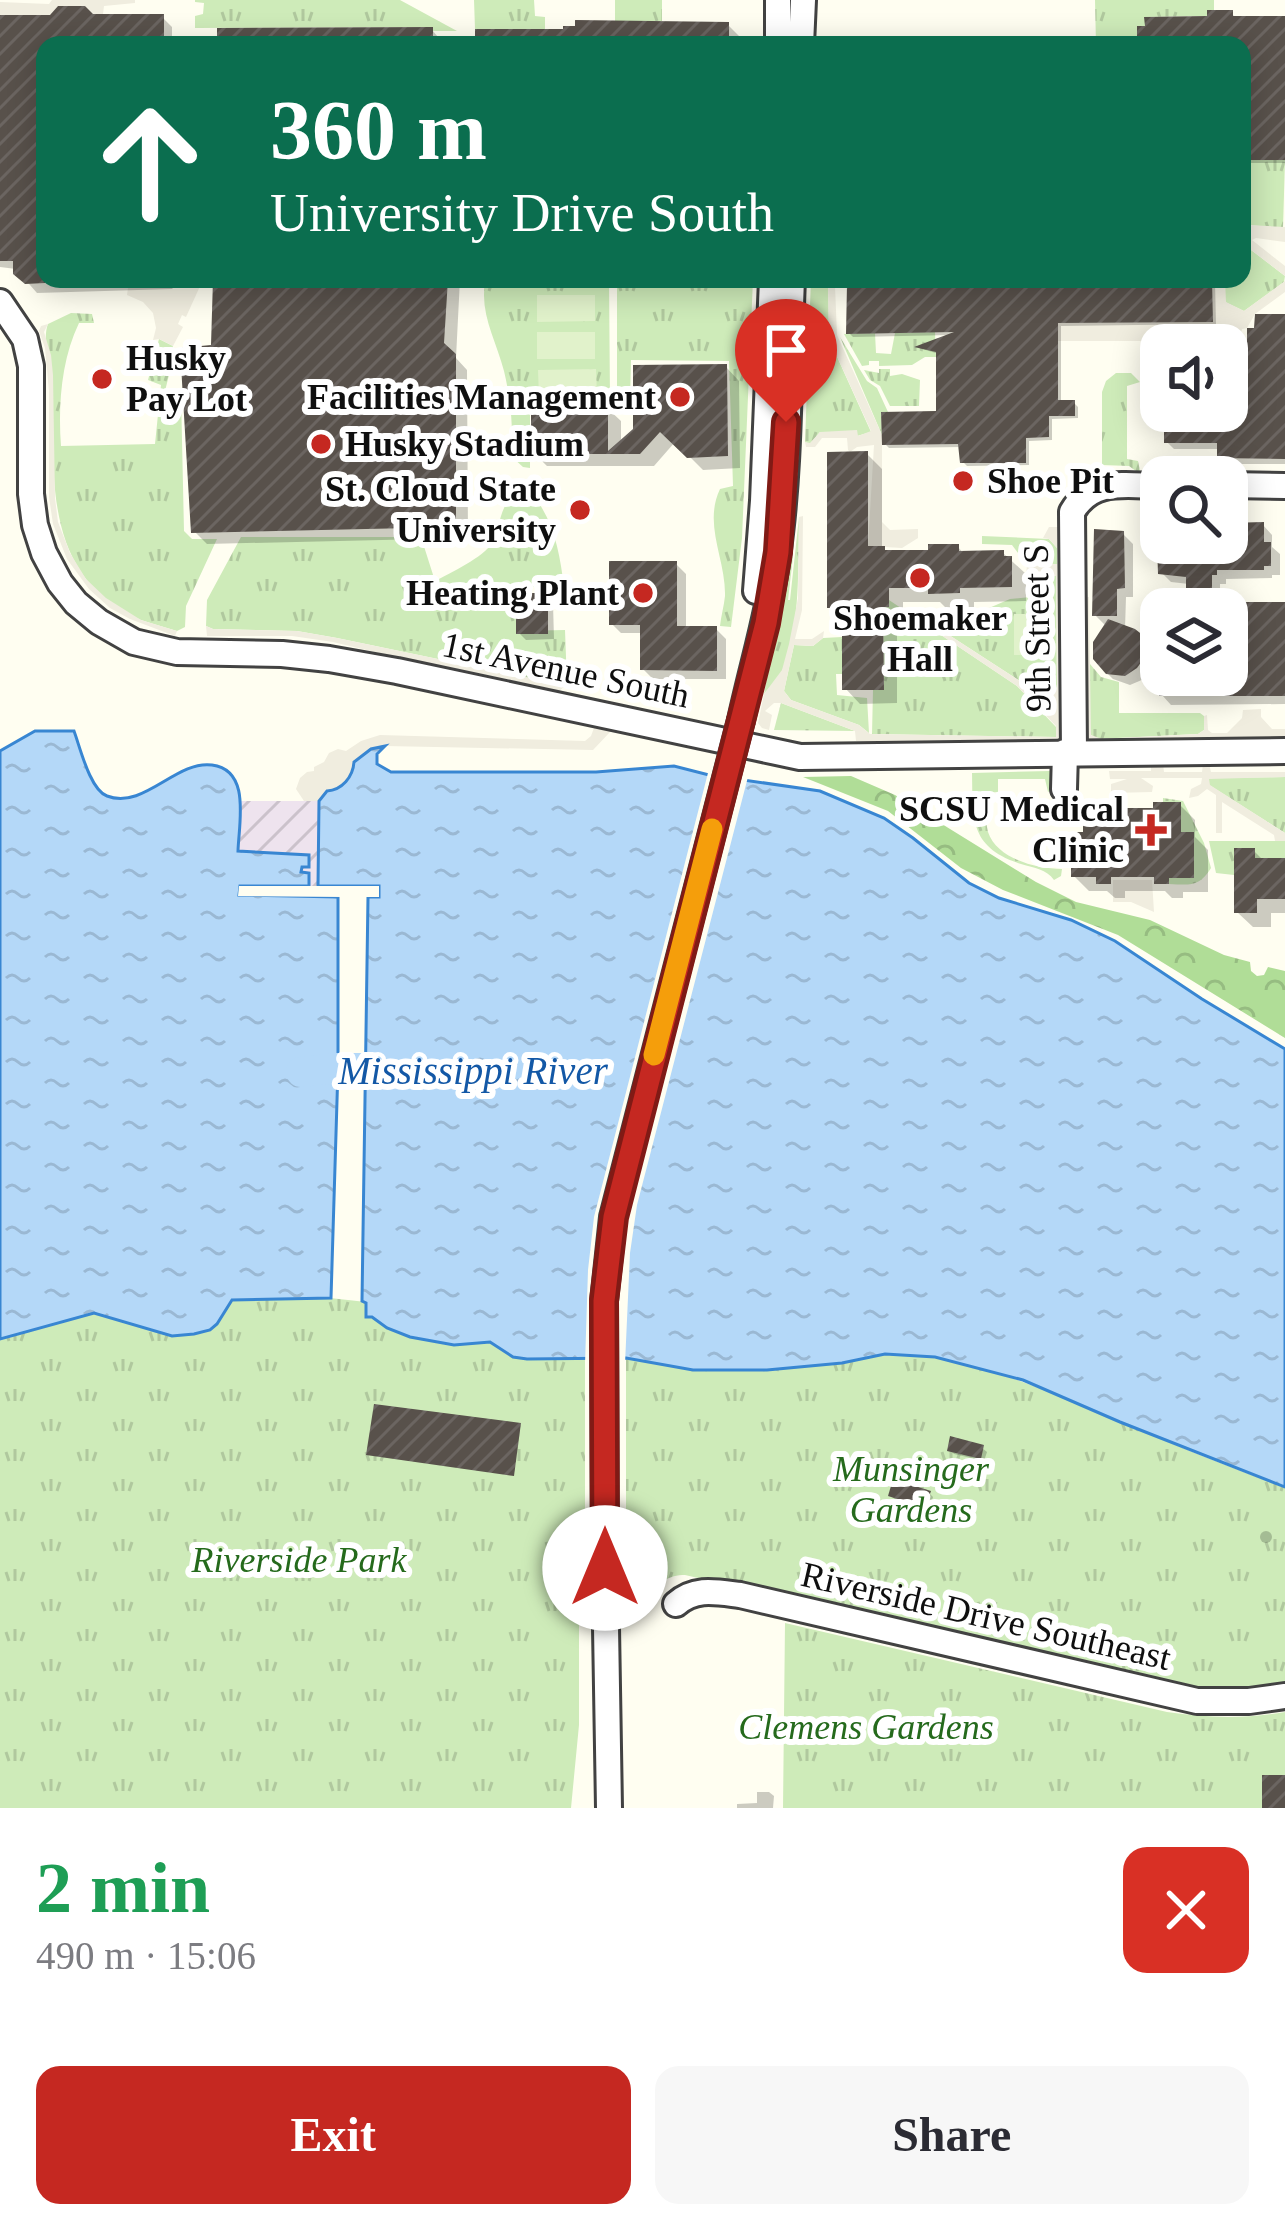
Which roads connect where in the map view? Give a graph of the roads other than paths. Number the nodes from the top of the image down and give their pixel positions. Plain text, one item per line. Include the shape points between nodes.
1 (778, 0) edge
2 (803, 0) edge
3 (778, 36) edge
4 (802, 36) edge
5 (772, 288) edge
6 (792, 288) edge
7 (0, 302) edge
8 (1248, 485) edge
9 (1285, 486) edge
10 (1140, 487) edge
11 (749, 683) junction
12 (1285, 751) edge
13 (1070, 752) junction
14 (1064, 789) dead end
15 (676, 1604) dead end
16 (1285, 1696) edge
17 (609, 1808) edge

1 - 3 street
2 - 4 street
5 - 11 street
6 - 11 street via 779,535
7 - 13 street, 1st Avenue South via 28,352 32,494 44,553 66,591 121,636 177,652 282,654 397,671 777,753
8 - 9 street
10 - 13 street, 9th Street S via 1096,488 1081,497 1072,518
11 - 17 street, bridge via 614,1217 604,1301
12 - 13 street, 1st Avenue South
13 - 14 street, 9th Street S
15 - 16 street, Riverside Drive Southeast via 706,1591 740,1595 1197,1702

